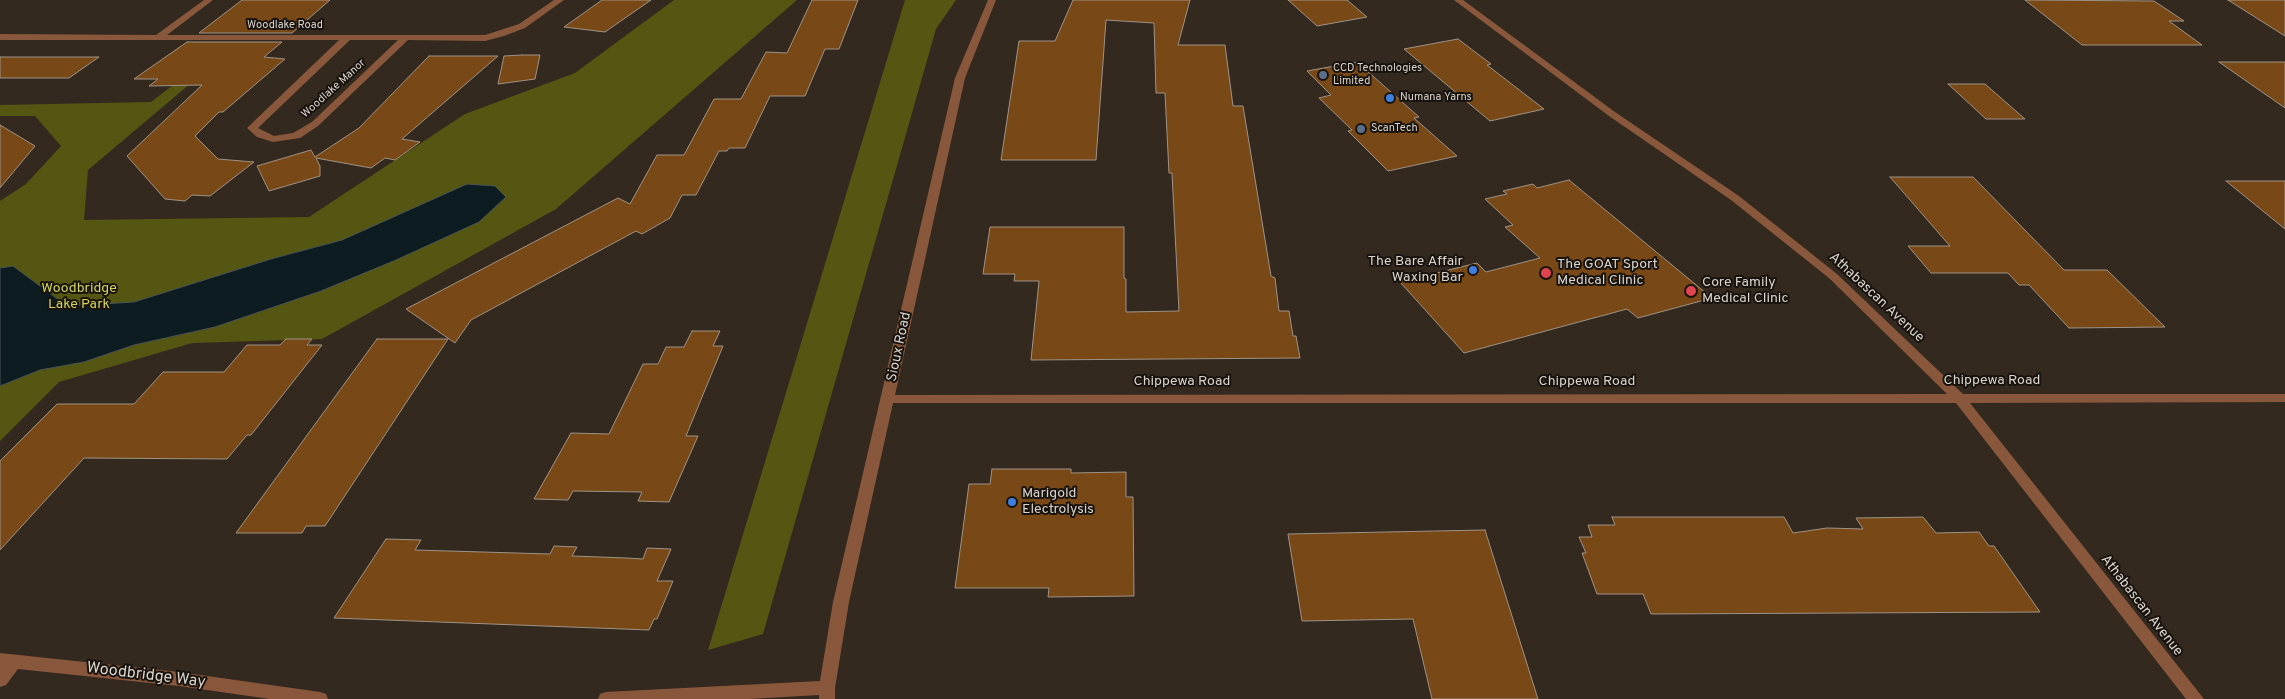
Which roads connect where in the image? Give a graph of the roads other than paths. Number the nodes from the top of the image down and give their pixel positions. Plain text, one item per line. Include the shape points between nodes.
1 (209, 0) edge
2 (560, 0) edge
3 (992, 0) edge
4 (1458, 0) edge
5 (0, 37) edge
6 (158, 37) junction
7 (347, 38) junction
8 (406, 38) junction
9 (1959, 398) junction
10 (2285, 398) edge
11 (889, 399) junction
12 (8, 661) edge
13 (0, 680) edge
14 (827, 693) edge
15 (320, 699) edge
16 (606, 699) edge
17 (2196, 699) edge

1 - 6 street
2 - 8 street, Woodlake Road via 522,26 501,34 484,38
3 - 11 street, Sioux Road via 960,78
4 - 9 street, Athabascan Avenue via 1612,114 1735,198 1832,276
5 - 6 street, Woodlake Road
6 - 7 street, Woodlake Road
7 - 8 street, Woodlake Road
7 - 8 street, Woodlake Manor via 252,128 273,139 296,136 316,124
9 - 10 street, Chippewa Road
9 - 11 street, Chippewa Road
9 - 17 street, Athabascan Avenue
11 - 14 street, Sioux Road via 842,602
12 - 13 street
12 - 15 street, Woodbridge Way
14 - 16 street

